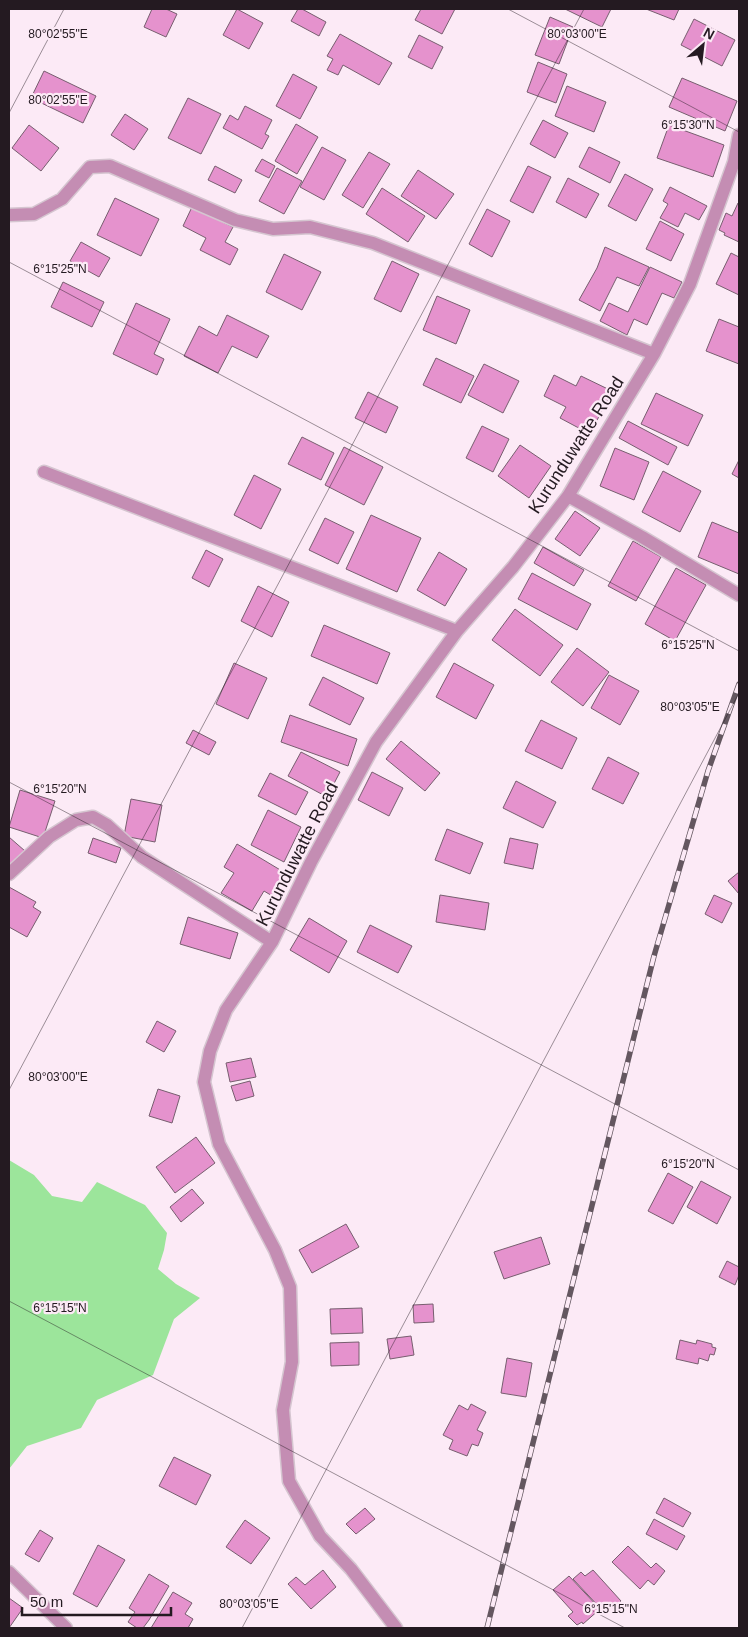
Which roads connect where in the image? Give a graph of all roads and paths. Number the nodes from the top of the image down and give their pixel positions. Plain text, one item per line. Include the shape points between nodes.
1 (739, 135) edge
2 (9, 215) edge
3 (654, 354) junction
4 (44, 472) dead end
5 (568, 496) junction
6 (739, 595) edge
7 (457, 631) junction
8 (9, 874) edge
9 (272, 942) junction
10 (9, 1572) edge
11 (66, 1628) edge
12 (396, 1628) edge

1 - 3 street, Kurunduwatte Road via 734,162 690,284
2 - 3 street via 34,214 62,199 90,167 110,166 235,220 273,229 310,227 373,243
3 - 5 street, Kurunduwatte Road
4 - 7 street
5 - 6 street
5 - 7 street, Kurunduwatte Road via 513,567
7 - 9 street, Kurunduwatte Road via 376,742
8 - 9 street via 49,837 76,820 93,817 107,825 142,857
9 - 12 street, Kurunduwatte Road via 226,1010 210,1051 204,1082 219,1144 275,1250 290,1287 292,1362 283,1410 289,1481 320,1536 351,1569
10 - 11 street

